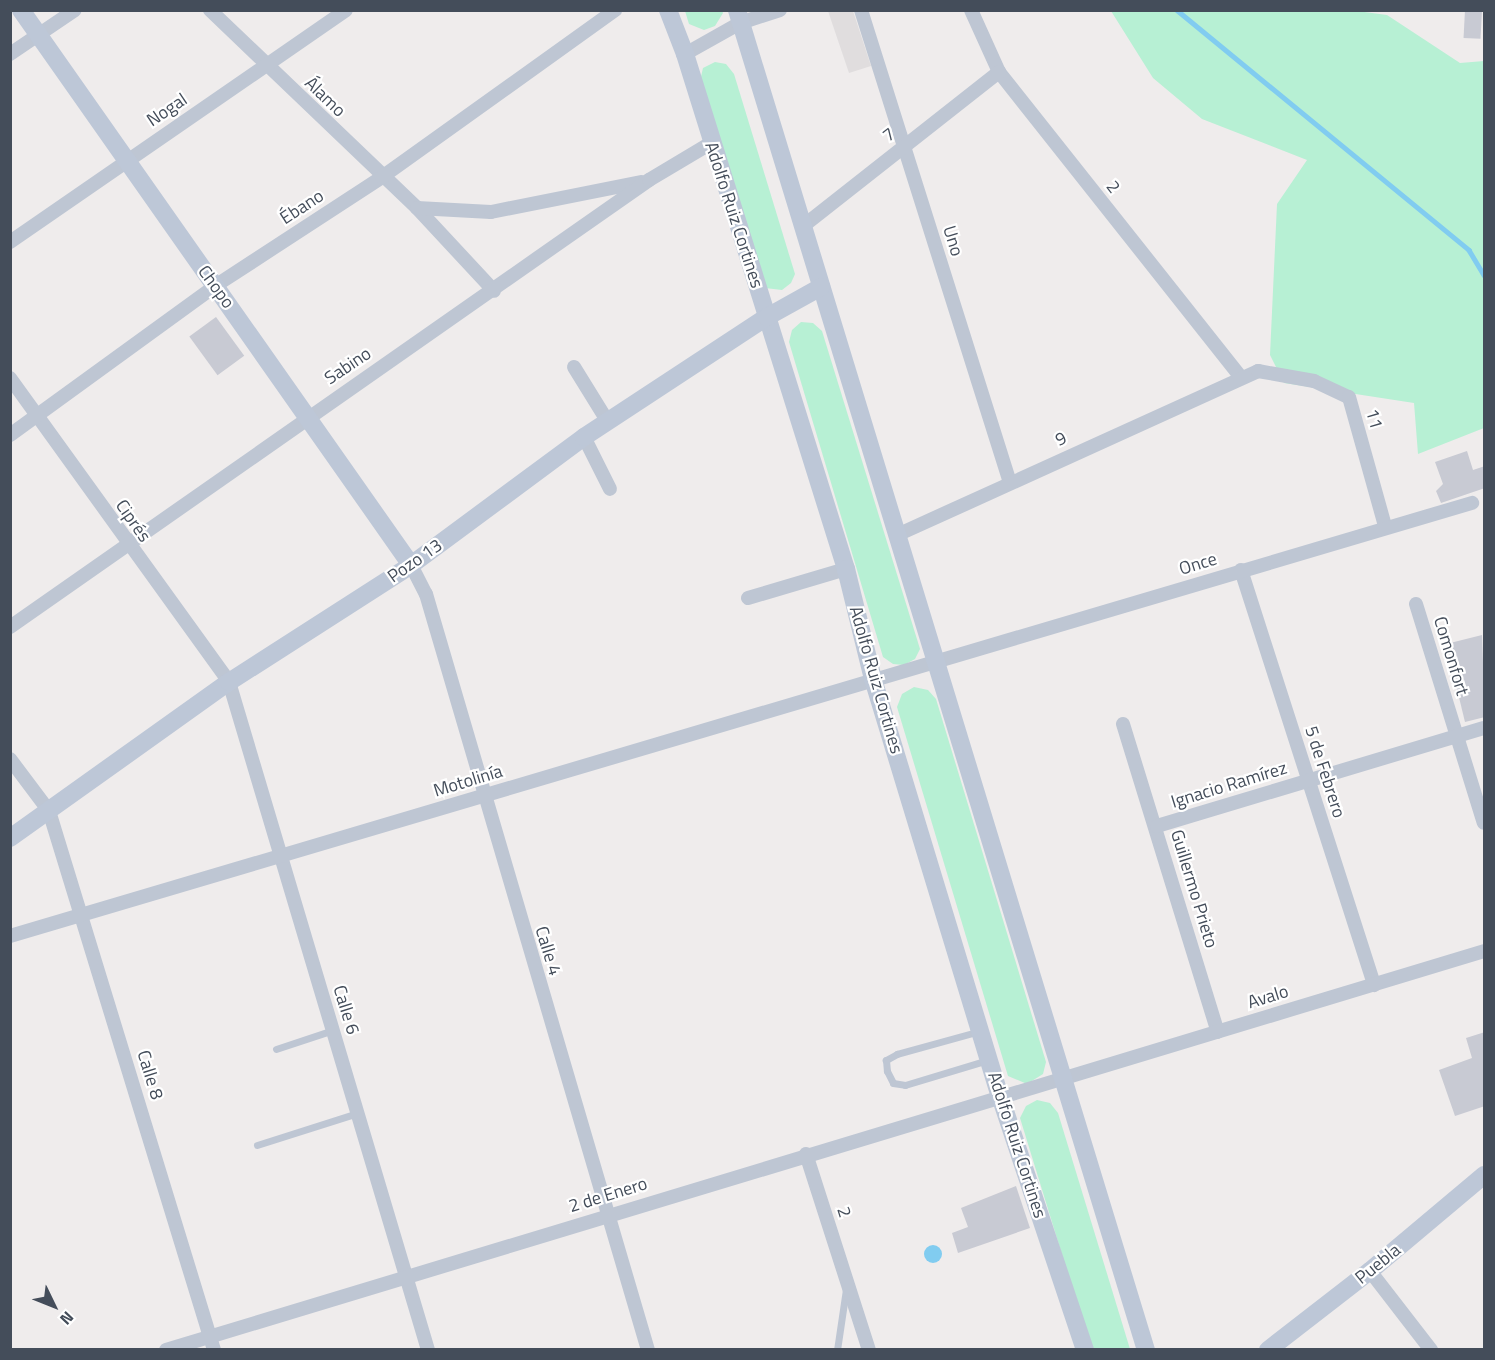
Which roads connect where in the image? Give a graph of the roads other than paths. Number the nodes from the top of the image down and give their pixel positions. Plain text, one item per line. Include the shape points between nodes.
1 (21, 10) edge
2 (75, 10) edge
3 (210, 10) edge
4 (346, 10) edge
5 (615, 10) edge
6 (668, 10) edge
7 (780, 10) edge
8 (861, 10) edge
9 (971, 10) edge
10 (738, 17) edge
11 (38, 35) junction
12 (10, 54) edge
13 (685, 54) junction
14 (266, 65) junction
15 (999, 72) junction
16 (711, 143) junction
17 (904, 146) junction
18 (126, 161) junction
19 (382, 177) junction
20 (649, 180) junction
21 (417, 208) junction
22 (802, 227) junction
23 (10, 242) edge
24 (215, 286) junction
25 (821, 287) junction
26 (495, 291) junction
27 (767, 317) junction
28 (574, 367) dead end
29 (1240, 376) junction
30 (10, 378) edge
31 (308, 415) junction
32 (38, 416) junction
33 (608, 422) junction
34 (10, 435) edge
35 (584, 437) junction
36 (1010, 483) junction
37 (610, 489) dead end
38 (1472, 503) dead end
39 (1385, 526) junction
40 (897, 535) junction
41 (129, 547) junction
42 (411, 565) junction
43 (846, 569) junction
44 (1241, 570) junction
45 (748, 598) dead end
46 (1416, 604) dead end
47 (10, 627) edge
48 (935, 661) junction
49 (873, 679) junction
50 (229, 682) junction
51 (1123, 724) dead end
52 (1485, 728) edge
53 (1457, 736) junction
54 (10, 759) edge
55 (1308, 780) junction
56 (483, 795) junction
57 (49, 811) junction
58 (1485, 823) edge
59 (1157, 826) junction
60 (10, 838) edge
61 (280, 858) junction
62 (82, 914) junction
63 (10, 936) edge
64 (1485, 951) edge
65 (1374, 985) junction
66 (333, 1030) junction
67 (980, 1031) junction
68 (1218, 1032) junction
69 (276, 1049) dead end
70 (989, 1060) junction
71 (1063, 1079) junction
72 (1000, 1096) junction
73 (358, 1113) junction
74 (257, 1145) dead end
75 (806, 1154) junction
76 (1485, 1175) edge
77 (607, 1213) junction
78 (1370, 1271) junction
79 (405, 1278) junction
80 (847, 1280) junction
81 (212, 1343) edge
82 (166, 1350) edge
83 (428, 1350) edge
84 (648, 1350) edge
85 (837, 1350) edge
86 (869, 1350) edge
87 (1085, 1350) edge
88 (1146, 1350) edge
89 (1268, 1350) edge
90 (1431, 1350) edge

1 - 11 main road, Chopo
2 - 11 street
3 - 14 street, Álamo
4 - 14 street, Nogal
5 - 19 street, Ébano
6 - 13 main road, Adolfo Ruiz Cortines
7 - 10 street
8 - 17 street, Uno
9 - 15 street, 2
10 - 13 street
10 - 22 main road
11 - 12 street
11 - 18 main road, Chopo
13 - 16 main road, Adolfo Ruiz Cortines
14 - 18 street, Nogal
14 - 19 street, Álamo
15 - 17 street, 7
15 - 29 street, 2
16 - 20 street, Sabino
16 - 27 main road, Adolfo Ruiz Cortines
17 - 22 street, 7
17 - 36 street, Uno
18 - 23 street, Nogal
18 - 24 main road, Chopo
19 - 21 street, Álamo
19 - 24 street, Ébano
20 - 21 street via 491,212
20 - 26 street, Sabino
21 - 26 street, Álamo
22 - 25 main road
24 - 31 main road, Chopo
24 - 32 street, Ébano
25 - 27 main road, Pozo 13
25 - 40 main road
26 - 31 street, Sabino
27 - 33 main road, Pozo 13
27 - 43 main road, Adolfo Ruiz Cortines
28 - 33 street
29 - 36 street, 9
29 - 39 street, 11 via 1258,371 1314,381 1349,397
30 - 32 street, Ciprés
31 - 41 street, Sabino
31 - 42 main road, Chopo
32 - 34 street, Ébano
32 - 41 street, Ciprés
33 - 35 main road, Pozo 13
35 - 37 street
35 - 42 main road, Pozo 13
36 - 40 street, 9
38 - 39 street, Once
39 - 44 street, Once
40 - 48 main road
41 - 47 street, Sabino
41 - 50 street, Ciprés
42 - 50 main road, Pozo 13
42 - 56 street, Calle 4 via 426,594
43 - 45 street
43 - 49 main road, Adolfo Ruiz Cortines
44 - 48 street, Once
44 - 55 street, 5 de Febrero
46 - 53 street, Comonfort
48 - 49 street, Motolinía
48 - 71 main road
49 - 56 street, Motolinía
49 - 67 main road, Adolfo Ruiz Cortines
50 - 57 main road, Pozo 13
50 - 61 street, Calle 6
51 - 59 street, Guillermo Prieto
52 - 53 street, Ignacio Ramírez
53 - 55 street, Ignacio Ramírez
53 - 58 street, Comonfort
54 - 57 street, Calle 8
55 - 59 street, Ignacio Ramírez
55 - 65 street, 5 de Febrero
56 - 61 street, Motolinía
56 - 77 street, Calle 4
57 - 60 main road, Pozo 13
57 - 62 street, Calle 8
59 - 68 street, Guillermo Prieto
61 - 62 street, Motolinía
61 - 66 street, Calle 6
62 - 63 street, Motolinía
62 - 81 street, Calle 8
64 - 65 street, Avalo
65 - 68 street, Avalo
66 - 69 lane
66 - 73 street, Calle 6
67 - 70 main road, Adolfo Ruiz Cortines
67 - 70 lane via 897,1054 886,1060 887,1071 893,1083 905,1085
68 - 71 street, Avalo
70 - 72 main road, Adolfo Ruiz Cortines
71 - 72 street, 2 de Enero
71 - 88 main road
72 - 75 street, 2 de Enero
72 - 87 main road, Adolfo Ruiz Cortines
73 - 74 lane
73 - 79 street, Calle 6
75 - 77 street, 2 de Enero
75 - 80 street, 2
76 - 78 main road, Puebla
77 - 79 street, 2 de Enero
77 - 84 street, Calle 4
78 - 89 main road, Puebla
78 - 90 street
79 - 81 street, 2 de Enero
79 - 83 street, Calle 6
80 - 85 lane, 2
80 - 86 street, 2
81 - 82 street, 2 de Enero

